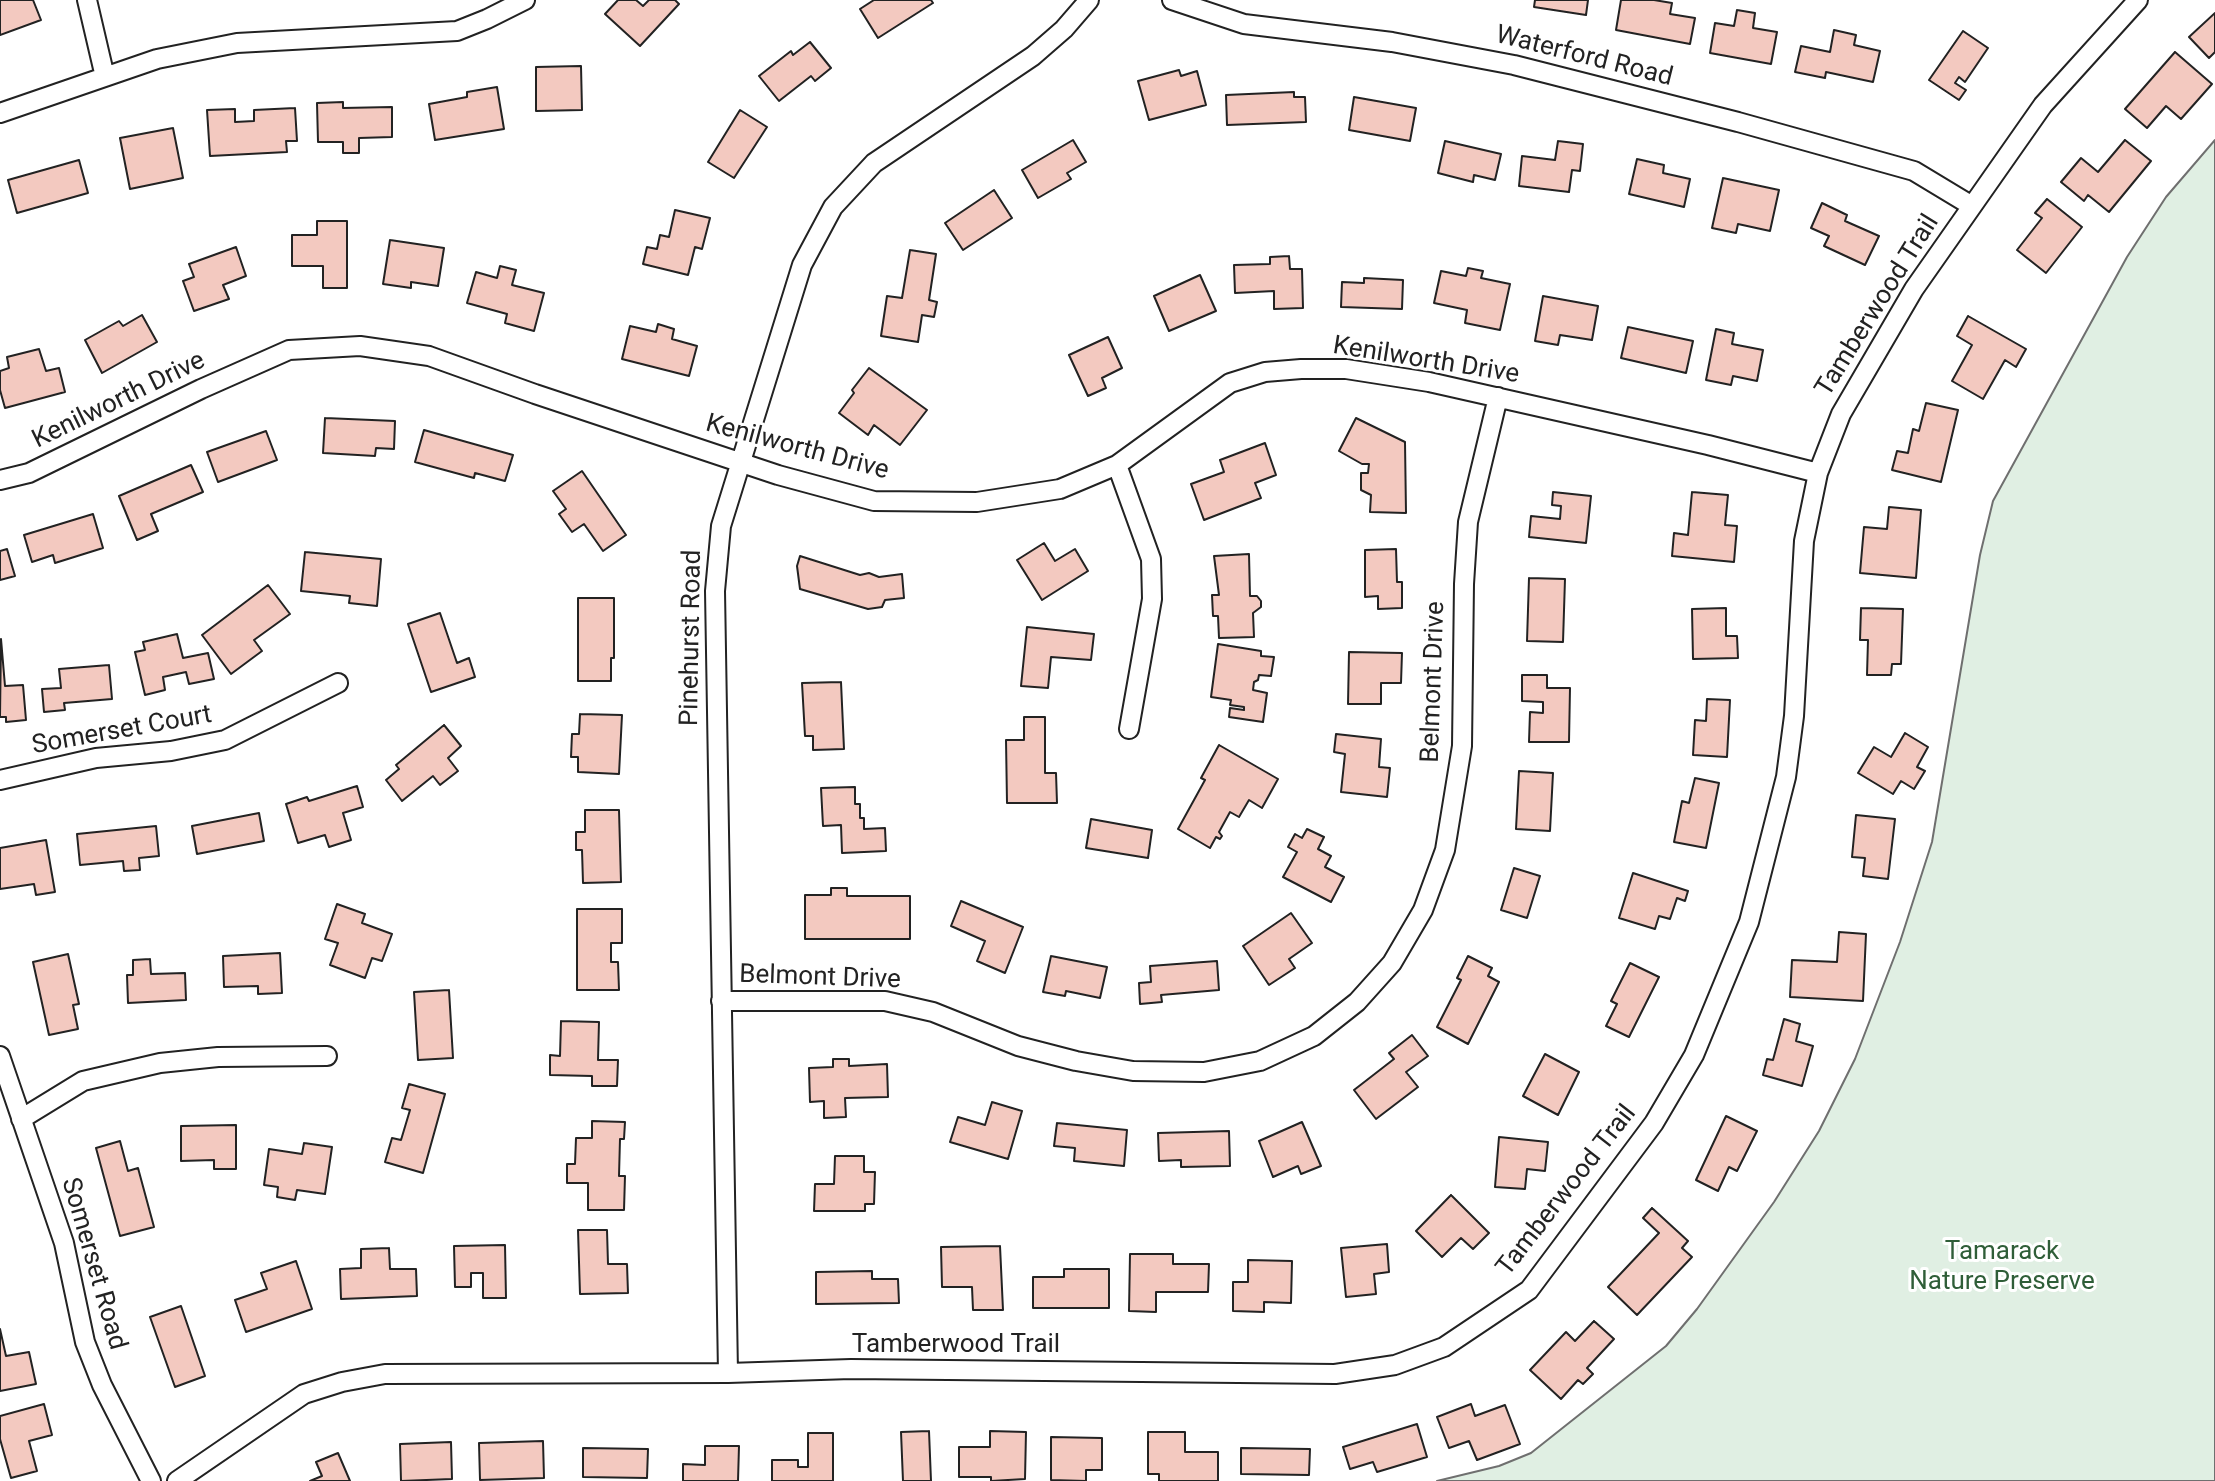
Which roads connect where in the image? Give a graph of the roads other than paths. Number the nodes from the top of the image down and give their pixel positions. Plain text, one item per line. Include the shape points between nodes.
1 (87, 0) edge
2 (525, 0) edge
3 (1089, 0) edge
4 (1172, 0) edge
5 (2138, 0) edge
6 (105, 77) junction
7 (0, 113) edge
8 (1972, 206) junction
9 (1498, 397) junction
10 (740, 461) junction
11 (1117, 465) junction
12 (1818, 473) junction
13 (0, 480) edge
14 (338, 683) dead end
15 (1129, 729) dead end
16 (0, 780) edge
17 (721, 1001) junction
18 (0, 1056) edge
19 (327, 1056) dead end
20 (21, 1119) junction
21 (728, 1373) junction
22 (151, 1481) edge
23 (177, 1481) edge

1 - 6 street
2 - 6 street via 457,31 237,43 157,59
3 - 10 street, Pinehurst Road via 1033,56 874,163 833,207 802,265
4 - 8 street, Waterford Road via 1244,24 1392,42 1514,65 1738,122 1914,171
5 - 8 street, Tamberwood Trail via 2043,105
6 - 7 street
8 - 12 street, Tamberwood Trail via 1867,366
9 - 11 street, Kenilworth Drive via 1346,369 1265,372 1230,383
9 - 12 street, Kenilworth Drive
9 - 17 street, Belmont Drive via 1468,522 1462,746 1445,850 1423,910 1392,963 1357,1002 1314,1036 1260,1061 1204,1072 1133,1071 1018,1046 933,1012 885,1001
10 - 11 street, Kenilworth Drive via 874,501 977,502 1060,489
10 - 13 street, Kenilworth Drive via 429,356 360,346 289,350 29,473
10 - 17 street, Pinehurst Road via 721,526 715,582
11 - 15 street via 1151,559 1152,599
12 - 21 street, Tamberwood Trail via 1804,541 1786,777 1749,922 1694,1055 1654,1123 1529,1290 1444,1347 1395,1365 1335,1374 851,1369
14 - 16 street, Somerset Court via 225,740 96,758
17 - 21 street, Pinehurst Road
18 - 20 street, Somerset Road
19 - 20 street via 160,1063 83,1081
20 - 22 street, Somerset Road via 64,1243 85,1342
21 - 23 street, Tamberwood Trail via 385,1374 342,1382 304,1394

